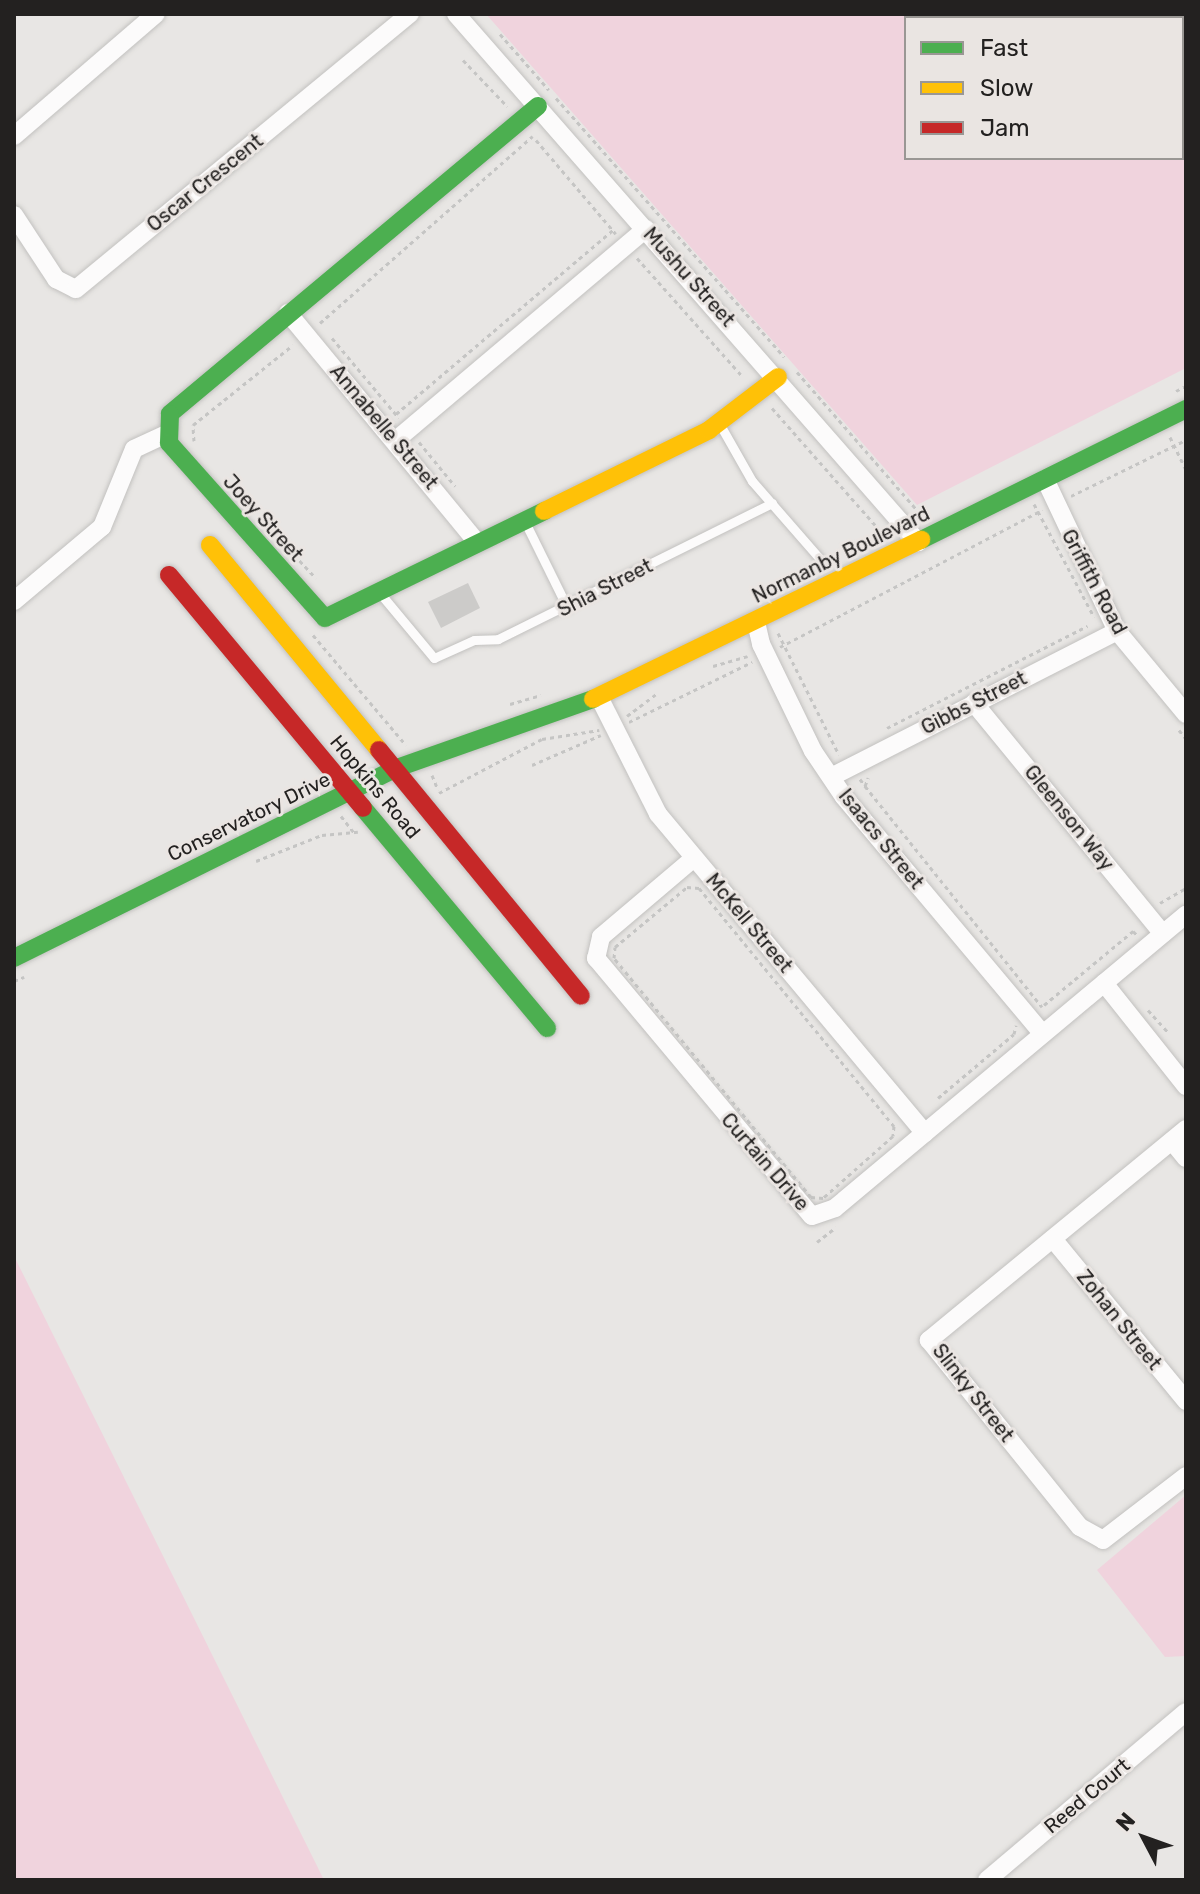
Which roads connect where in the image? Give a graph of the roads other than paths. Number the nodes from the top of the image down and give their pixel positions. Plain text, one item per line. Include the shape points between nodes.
1 (156, 14) edge
2 (410, 14) edge
3 (456, 14) edge
4 (538, 106) junction
5 (14, 136) edge
6 (14, 215) edge
7 (646, 229) junction
8 (288, 313) junction
9 (778, 377) junction
10 (1185, 420) edge
11 (719, 423) junction
12 (164, 435) junction
13 (396, 440) junction
14 (1045, 479) junction
15 (772, 503) junction
16 (524, 519) junction
17 (477, 542) junction
18 (918, 542) junction
19 (210, 545) dead end
20 (821, 560) dead end
21 (169, 575) dead end
22 (379, 592) junction
23 (14, 601) edge
24 (567, 607) junction
25 (756, 622) junction
26 (1117, 631) junction
27 (599, 697) junction
28 (974, 703) junction
29 (1186, 714) edge
30 (508, 726) joint
31 (394, 769) junction
32 (831, 777) junction
33 (350, 791) junction
34 (694, 858) junction
35 (1186, 915) edge
36 (1163, 934) junction
37 (14, 958) edge
38 (1104, 983) junction
39 (581, 996) dead end
40 (547, 1028) dead end
41 (1043, 1034) junction
42 (1186, 1086) edge
43 (931, 1128) junction
44 (1179, 1135) edge
45 (1186, 1158) edge
46 (1053, 1239) junction
47 (1186, 1401) edge
48 (1186, 1476) edge
49 (1186, 1712) edge
50 (987, 1880) edge

1 - 5 street
2 - 6 street, Oscar Crescent via 76,289 56,279
3 - 4 street, Mushu Street
4 - 7 street, Mushu Street
4 - 8 street
7 - 9 street, Mushu Street
7 - 13 street
8 - 12 street via 170,414
8 - 13 street, Annabelle Street
9 - 11 street, Joey Street
9 - 18 street, Mushu Street
10 - 14 street, Normanby Boulevard
11 - 15 lane
11 - 16 street, Joey Street
12 - 22 street, Joey Street via 238,527 325,618
12 - 23 street via 134,449 102,527
13 - 17 street, Annabelle Street
14 - 18 street, Normanby Boulevard
14 - 26 street, Griffith Road
15 - 20 lane
15 - 24 lane, Shia Street
16 - 17 street, Joey Street
16 - 24 lane
17 - 22 street, Joey Street
18 - 25 street, Normanby Boulevard
19 - 31 street, Hopkins Road
21 - 33 street, Hopkins Road
22 - 24 lane, Shia Street via 434,658 474,640 498,639
25 - 27 street, Normanby Boulevard
25 - 32 street, Isaacs Street via 761,644
26 - 28 street, Gibbs Street
26 - 29 street, Griffith Road
27 - 30 street, Normanby Boulevard
27 - 34 street, McKell Street via 609,730 658,814
28 - 32 street, Gibbs Street
28 - 36 street, Gleenson Way
30 - 31 street, Conservatory Drive
31 - 33 street, Conservatory Drive
31 - 39 street, Hopkins Road
32 - 41 street, Isaacs Street
33 - 37 street, Conservatory Drive
33 - 40 street, Hopkins Road
34 - 43 street, McKell Street
34 - 43 street, Curtain Drive via 595,951 600,965 812,1216 835,1208
35 - 36 street, Curtain Drive
36 - 38 street, Curtain Drive
38 - 41 street, Curtain Drive
38 - 42 street
41 - 43 street, Curtain Drive
44 - 45 street
44 - 46 street, Slinky Street
46 - 47 street, Zohan Street
46 - 48 street, Slinky Street via 929,1340 1080,1527 1103,1540
49 - 50 street, Reed Court

